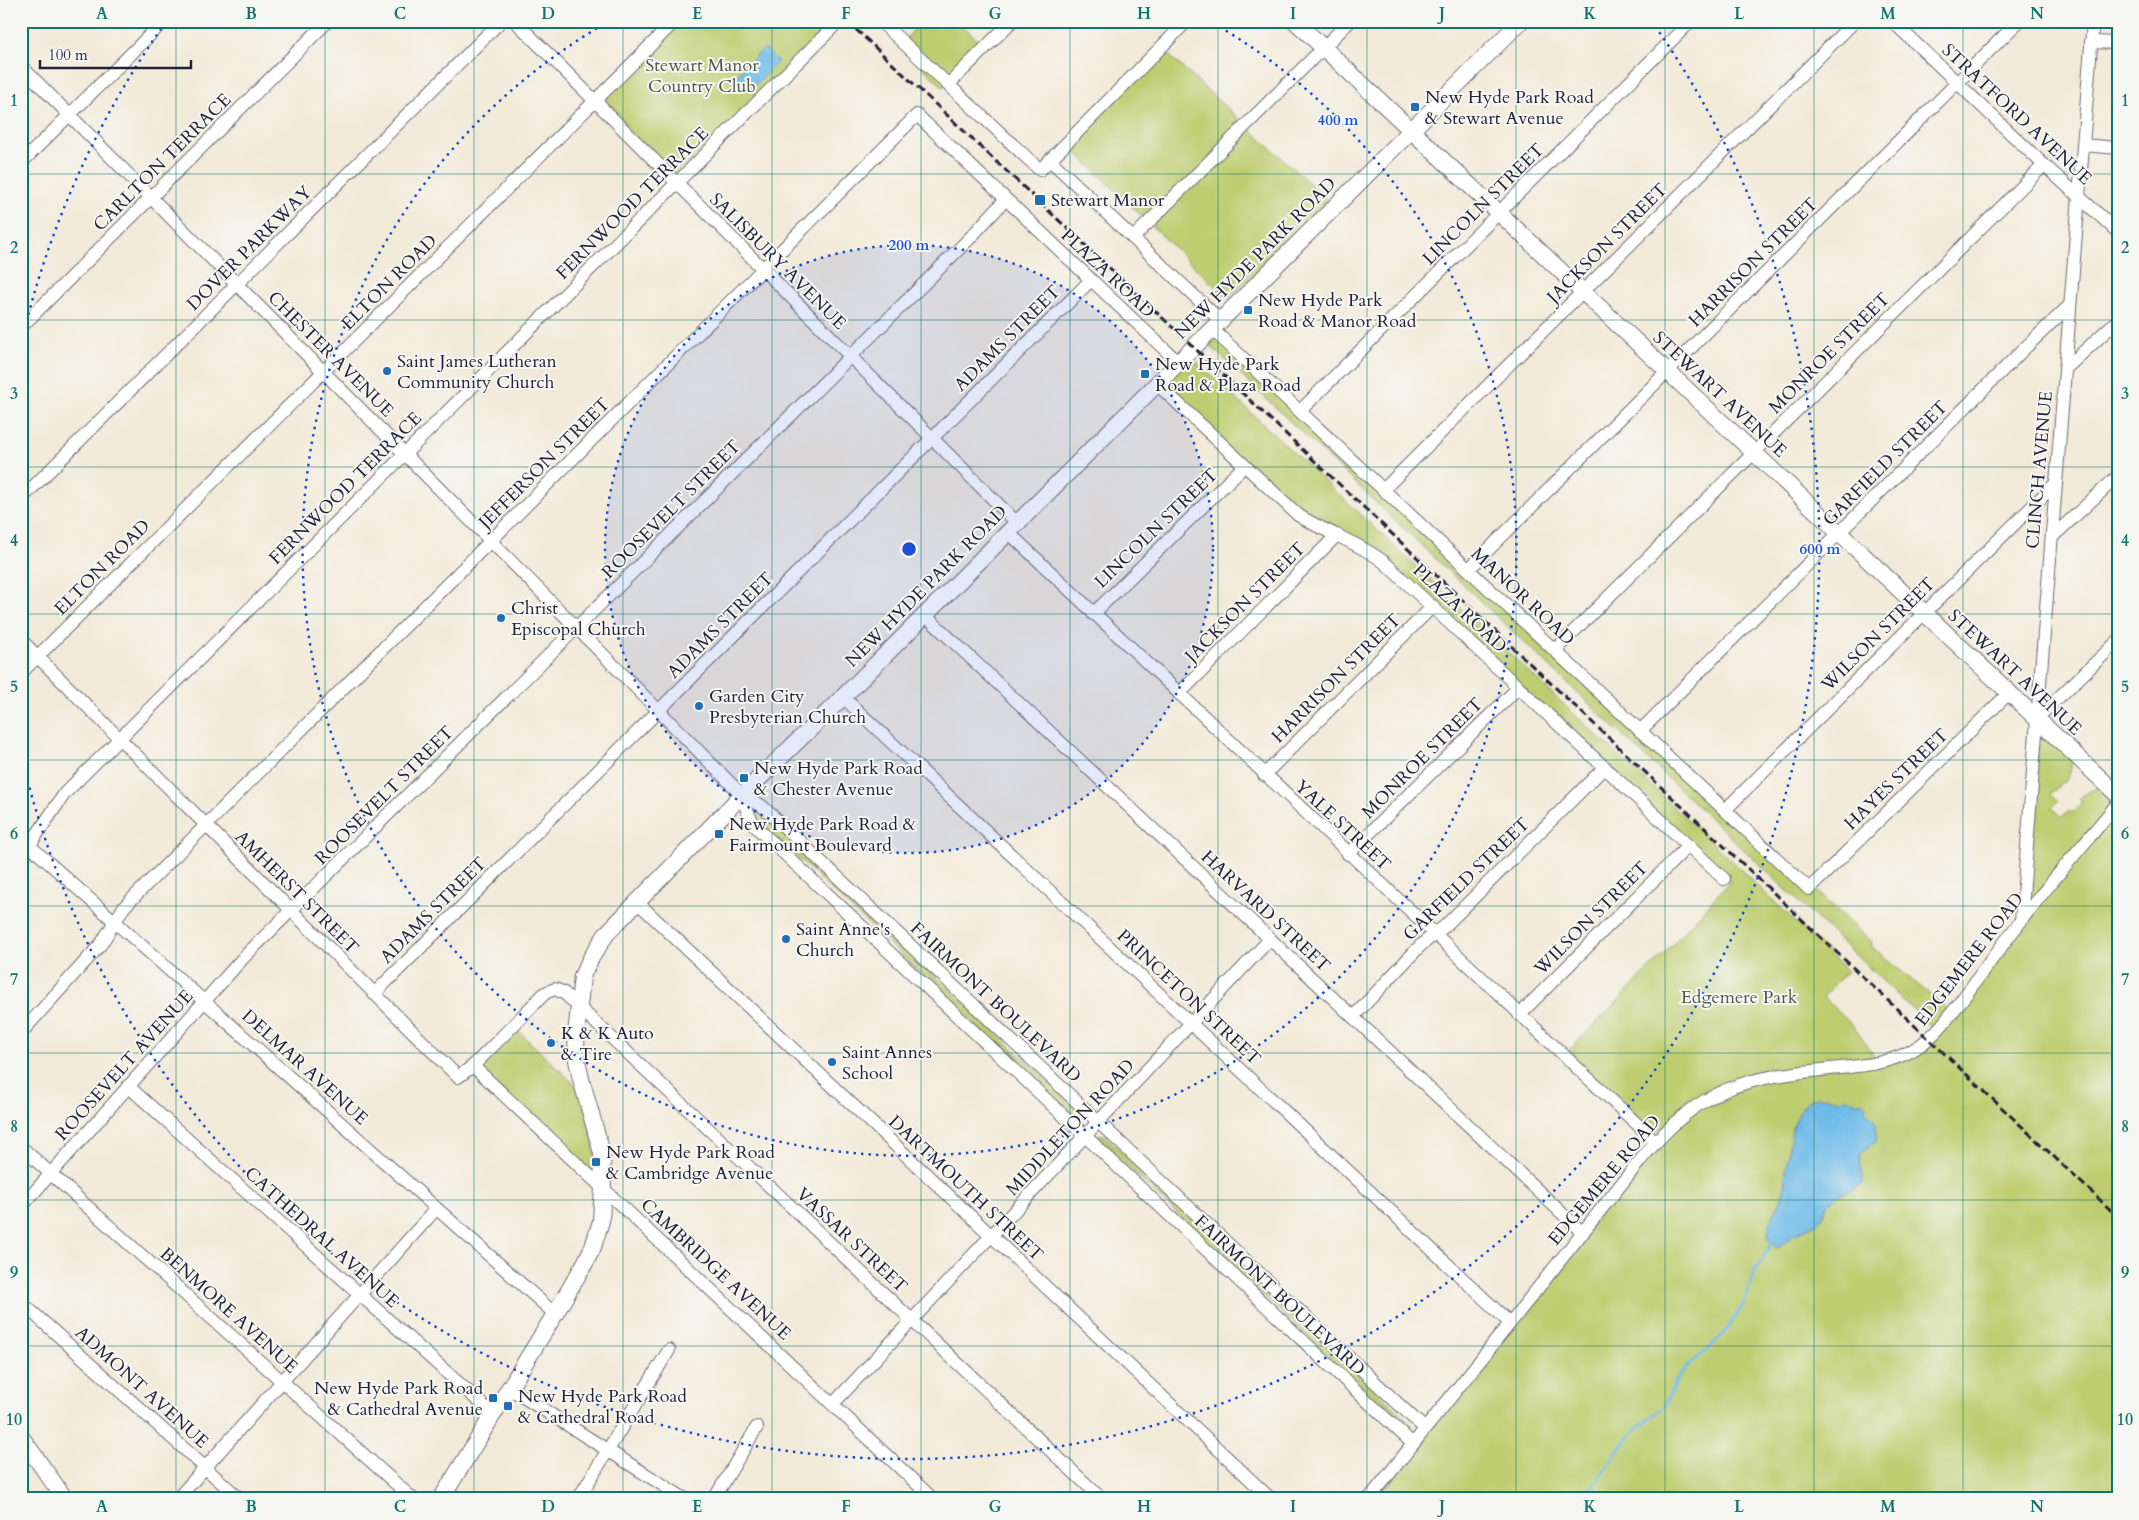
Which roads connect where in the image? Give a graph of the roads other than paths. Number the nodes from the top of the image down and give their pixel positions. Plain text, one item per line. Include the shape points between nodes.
1 (164, 21) edge
2 (328, 21) edge
3 (501, 21) edge
4 (516, 21) edge
5 (675, 21) edge
6 (880, 21) edge
7 (1012, 21) edge
8 (1187, 21) edge
9 (1295, 21) edge
10 (1350, 21) edge
11 (1521, 21) edge
12 (1691, 21) edge
13 (1855, 21) edge
14 (1892, 21) edge
15 (2019, 21) edge
16 (2093, 21) edge
17 (833, 27) dead end
18 (2092, 42) junction
19 (2118, 43) edge
20 (1323, 48) junction
21 (21, 66) edge
22 (1958, 83) junction
23 (948, 85) junction
24 (595, 101) junction
25 (70, 115) junction
26 (906, 126) joint
27 (1411, 131) junction
28 (2083, 145) junction
29 (2118, 148) edge
30 (1050, 160) junction
31 (21, 163) edge
32 (2044, 165) junction
33 (676, 183) junction
34 (2080, 196) junction
35 (151, 197) junction
36 (1005, 200) junction
37 (1499, 213) junction
38 (2118, 232) edge
39 (1133, 238) junction
40 (763, 270) junction
41 (1091, 280) junction
42 (237, 284) junction
43 (1583, 292) junction
44 (2070, 305) junction
45 (2118, 320) edge
46 (1216, 324) junction
47 (21, 327) edge
48 (849, 357) junction
49 (1178, 362) junction
50 (2065, 369) junction
51 (323, 372) junction
52 (1667, 372) junction
53 (1157, 384) junction
54 (1300, 411) junction
55 (931, 439) junction
56 (1753, 453) junction
57 (404, 454) junction
58 (1244, 466) junction
59 (2118, 476) edge
60 (2056, 484) junction
61 (1384, 489) junction
62 (21, 500) edge
63 (1012, 528) junction
64 (1839, 533) junction
65 (1337, 535) junction
66 (2052, 537) junction
67 (491, 541) junction
68 (1469, 569) junction
69 (1433, 606) junction
70 (1923, 613) junction
71 (1093, 614) junction
72 (925, 615) junction
73 (577, 628) junction
74 (21, 640) edge
75 (2118, 641) edge
76 (1554, 650) junction
77 (38, 656) junction
78 (21, 673) edge
79 (1519, 686) junction
80 (2009, 693) junction
81 (1179, 694) junction
82 (843, 697) junction
83 (658, 710) junction
84 (2036, 719) junction
85 (1640, 731) junction
86 (120, 738) junction
87 (1605, 768) junction
88 (1264, 775) junction
89 (742, 795) junction
90 (2118, 796) edge
91 (2118, 803) edge
92 (1725, 810) junction
93 (205, 825) junction
94 (30, 846) junction
95 (1688, 846) junction
96 (1348, 854) junction
97 (21, 858) edge
98 (1724, 879) dead end
99 (1808, 889) joint
100 (637, 902) junction
101 (292, 911) junction
102 (115, 921) junction
103 (2021, 921) junction
104 (1434, 935) junction
105 (1270, 939) junction
106 (254, 948) joint
107 (374, 994) junction
108 (205, 1001) junction
109 (578, 1006) junction
110 (1519, 1015) junction
111 (1353, 1017) junction
112 (1191, 1024) junction
113 (21, 1033) edge
114 (473, 1066) junction
115 (128, 1086) junction
116 (1098, 1122) junction
117 (1085, 1136) junction
118 (1656, 1142) junction
119 (21, 1147) edge
120 (51, 1174) junction
121 (603, 1187) junction
122 (21, 1207) edge
123 (436, 1208) junction
124 (1583, 1233) junction
125 (991, 1236) junction
126 (360, 1295) junction
127 (21, 1302) edge
128 (555, 1314) junction
129 (912, 1320) junction
130 (1510, 1323) junction
131 (669, 1350) dead end
132 (282, 1381) junction
133 (509, 1388) junction
134 (833, 1404) junction
135 (493, 1414) junction
136 (757, 1427) dead end
137 (1424, 1428) junction
138 (1413, 1444) junction
139 (24, 1447) edge
140 (607, 1451) junction
141 (205, 1468) junction
142 (66, 1499) edge
143 (177, 1499) edge
144 (240, 1499) edge
145 (413, 1499) edge
146 (441, 1499) edge
147 (578, 1499) edge
148 (684, 1499) edge
149 (714, 1499) edge
150 (934, 1499) edge
151 (1102, 1499) edge
152 (1271, 1499) edge
153 (1369, 1499) edge

1 - 25 street
2 - 35 street, CARLTON TERRACE
3 - 42 street, DOVER PARKWAY
4 - 24 street, SALISBURY AVENUE
5 - 24 street, ELTON ROAD
6 - 23 street
7 - 23 street
8 - 30 street
9 - 20 main road, STEWART AVENUE
10 - 20 street
11 - 27 main road, NEW HYDE PARK ROAD
12 - 37 street, LINCOLN STREET
13 - 43 street, JACKSON STREET
14 - 22 street, STRATFORD AVENUE
15 - 22 street, HARRISON STREET
16 - 18 street, CLINCH AVENUE
17 - 33 street, FERNWOOD TERRACE
18 - 19 street
18 - 28 street, CLINCH AVENUE
20 - 27 main road, STEWART AVENUE
20 - 39 street
21 - 25 street, CHESTER AVENUE
22 - 32 street, STRATFORD AVENUE
22 - 52 street, HARRISON STREET
23 - 30 street via 1040,170
24 - 33 street, SALISBURY AVENUE
24 - 51 street, ELTON ROAD
25 - 31 street
25 - 35 street, CHESTER AVENUE
26 - 36 street, PLAZA ROAD via 917,115
26 - 40 street, JEFFERSON STREET
27 - 37 main road, STEWART AVENUE
27 - 46 main road, NEW HYDE PARK ROAD
28 - 29 street
28 - 34 street, CLINCH AVENUE
30 - 39 street, MANOR ROAD
32 - 34 street, STRATFORD AVENUE
32 - 56 street, MONROE STREET
33 - 40 street, SALISBURY AVENUE
33 - 57 street, FERNWOOD TERRACE
34 - 38 street, STRATFORD AVENUE
34 - 44 street, CLINCH AVENUE
35 - 42 street, CHESTER AVENUE
35 - 47 street, CARLTON TERRACE
36 - 41 street, PLAZA ROAD
36 - 48 street, ROOSEVELT STREET
37 - 43 main road, STEWART AVENUE
37 - 54 street, LINCOLN STREET
39 - 46 street, MANOR ROAD
40 - 48 street, SALISBURY AVENUE
40 - 67 street, JEFFERSON STREET
41 - 49 street, PLAZA ROAD
41 - 55 street, ADAMS STREET
42 - 51 street, CHESTER AVENUE
42 - 62 street, DOVER PARKWAY
43 - 52 main road, STEWART AVENUE
43 - 61 street, JACKSON STREET
44 - 50 street, CLINCH AVENUE
44 - 64 street, GARFIELD STREET
45 - 50 street
46 - 49 main road, NEW HYDE PARK ROAD
46 - 54 street, MANOR ROAD
48 - 55 street, SALISBURY AVENUE
48 - 73 street, ROOSEVELT STREET
49 - 53 main road, NEW HYDE PARK ROAD
50 - 60 street, CLINCH AVENUE
51 - 57 street, CHESTER AVENUE
51 - 77 street, ELTON ROAD
52 - 56 main road, STEWART AVENUE
52 - 68 street, HARRISON STREET
53 - 58 street, PLAZA ROAD
53 - 63 main road, NEW HYDE PARK ROAD
54 - 61 street, MANOR ROAD
55 - 63 street, SALISBURY AVENUE
55 - 83 street, ADAMS STREET
56 - 64 main road, STEWART AVENUE
56 - 76 street, MONROE STREET
57 - 67 street, CHESTER AVENUE
57 - 86 street, FERNWOOD TERRACE
58 - 65 street, PLAZA ROAD via 1298,515
58 - 71 street, LINCOLN STREET
59 - 66 street
60 - 66 street, CLINCH AVENUE
60 - 70 street, WILSON STREET
61 - 68 street, MANOR ROAD
63 - 71 street, YALE STREET
63 - 72 main road, NEW HYDE PARK ROAD
64 - 70 main road, STEWART AVENUE
64 - 85 street, GARFIELD STREET
65 - 69 street, PLAZA ROAD via 1374,554
65 - 81 street, JACKSON STREET
66 - 84 street, CLINCH AVENUE
67 - 73 street, CHESTER AVENUE
67 - 93 street, JEFFERSON STREET
68 - 76 street, MANOR ROAD
69 - 79 street, PLAZA ROAD
69 - 88 street, HARRISON STREET
70 - 80 main road, STEWART AVENUE
70 - 92 street, WILSON STREET
71 - 81 street, YALE STREET
72 - 82 main road, NEW HYDE PARK ROAD
72 - 105 street, HARVARD STREET
73 - 83 street, CHESTER AVENUE
73 - 101 street, ROOSEVELT STREET
74 - 77 street
75 - 84 street
76 - 85 street, MANOR ROAD
77 - 78 street, ELTON ROAD
77 - 86 street
79 - 87 street, PLAZA ROAD
79 - 96 street, MONROE STREET
80 - 84 main road, STEWART AVENUE
80 - 99 street, HAYES STREET
81 - 88 street, YALE STREET
82 - 89 main road, NEW HYDE PARK ROAD
82 - 112 street, PRINCETON STREET
83 - 89 street, CHESTER AVENUE
83 - 107 street, ADAMS STREET
84 - 90 main road, STEWART AVENUE
84 - 103 street, CLINCH AVENUE
85 - 92 street, MANOR ROAD
86 - 93 street, AMHERST STREET
86 - 94 street, FERNWOOD TERRACE via 64,793
87 - 95 street, PLAZA ROAD
87 - 104 street, GARFIELD STREET
88 - 96 street, YALE STREET
89 - 100 main road, NEW HYDE PARK ROAD
89 - 116 street, FAIRMONT BOULEVARD via 762,806
89 - 117 street, FAIRMONT BOULEVARD via 755,826
91 - 103 street, EDGEMERE ROAD
92 - 99 street, MANOR ROAD
93 - 101 street, AMHERST STREET
93 - 102 street, JEFFERSON STREET via 124,907
94 - 97 street, FERNWOOD TERRACE
94 - 102 street, DELMAR AVENUE
95 - 98 street, PLAZA ROAD
95 - 110 street, WILSON STREET
96 - 104 street, YALE STREET
100 - 109 main road, NEW HYDE PARK ROAD via 607,933 591,958 582,976
100 - 125 street, DARTMOUTH STREET
101 - 106 street, ROOSEVELT STREET
101 - 107 street, AMHERST STREET
102 - 108 street, DELMAR AVENUE
102 - 113 street, JEFFERSON STREET via 101,944
103 - 118 street, EDGEMERE ROAD via 1936,1032 1908,1053 1886,1061 1775,1075 1731,1087 1693,1108
104 - 110 street, YALE STREET
104 - 111 street, GARFIELD STREET
105 - 111 street, HARVARD STREET
105 - 112 street, MIDDLETON ROAD
106 - 108 street, ROOSEVELT AVENUE
107 - 114 street, AMHERST STREET via 458,1077
108 - 115 street, ROOSEVELT AVENUE
108 - 123 street, DELMAR AVENUE
109 - 114 street, VASSAR STREET via 555,989 545,993
109 - 121 main road, NEW HYDE PARK ROAD via 577,1060 600,1142
109 - 129 street, VASSAR STREET
110 - 118 street, YALE STREET
111 - 124 street, HARVARD STREET
112 - 116 street, MIDDLETON ROAD
112 - 130 street, PRINCETON STREET
114 - 121 street, CAMBRIDGE AVENUE
115 - 120 street, ROOSEVELT AVENUE
115 - 126 street, CATHEDRAL AVENUE
116 - 117 street, MIDDLETON ROAD
116 - 137 street, FAIRMONT BOULEVARD
117 - 125 street, MIDDLETON ROAD
117 - 138 street, FAIRMONT BOULEVARD
118 - 124 street, EDGEMERE ROAD
119 - 120 street, BENMORE AVENUE
120 - 122 street, ROOSEVELT AVENUE
120 - 132 street, BENMORE AVENUE
121 - 128 main road, NEW HYDE PARK ROAD via 600,1221 593,1247
121 - 134 street, CAMBRIDGE AVENUE
123 - 126 street
123 - 128 street, DELMAR AVENUE
124 - 130 street, EDGEMERE ROAD
125 - 129 street, MIDDLETON ROAD
125 - 152 street, DARTMOUTH STREET
126 - 132 street
126 - 135 street, CATHEDRAL AVENUE
127 - 141 street, ADMONT AVENUE
128 - 133 main road, NEW HYDE PARK ROAD
129 - 134 street, MIDDLETON ROAD
129 - 151 street, VASSAR STREET
130 - 137 street, EDGEMERE ROAD
131 - 140 street
132 - 141 street
132 - 145 street, BENMORE AVENUE
133 - 135 main road, NEW HYDE PARK ROAD
133 - 140 street
134 - 150 street, CAMBRIDGE AVENUE
135 - 146 main road, NEW HYDE PARK ROAD
136 - 149 street
137 - 138 street, EDGEMERE ROAD
138 - 153 street, EDGEMERE ROAD
139 - 142 main road
140 - 147 street
140 - 148 street
141 - 143 street
141 - 144 street, ADMONT AVENUE

